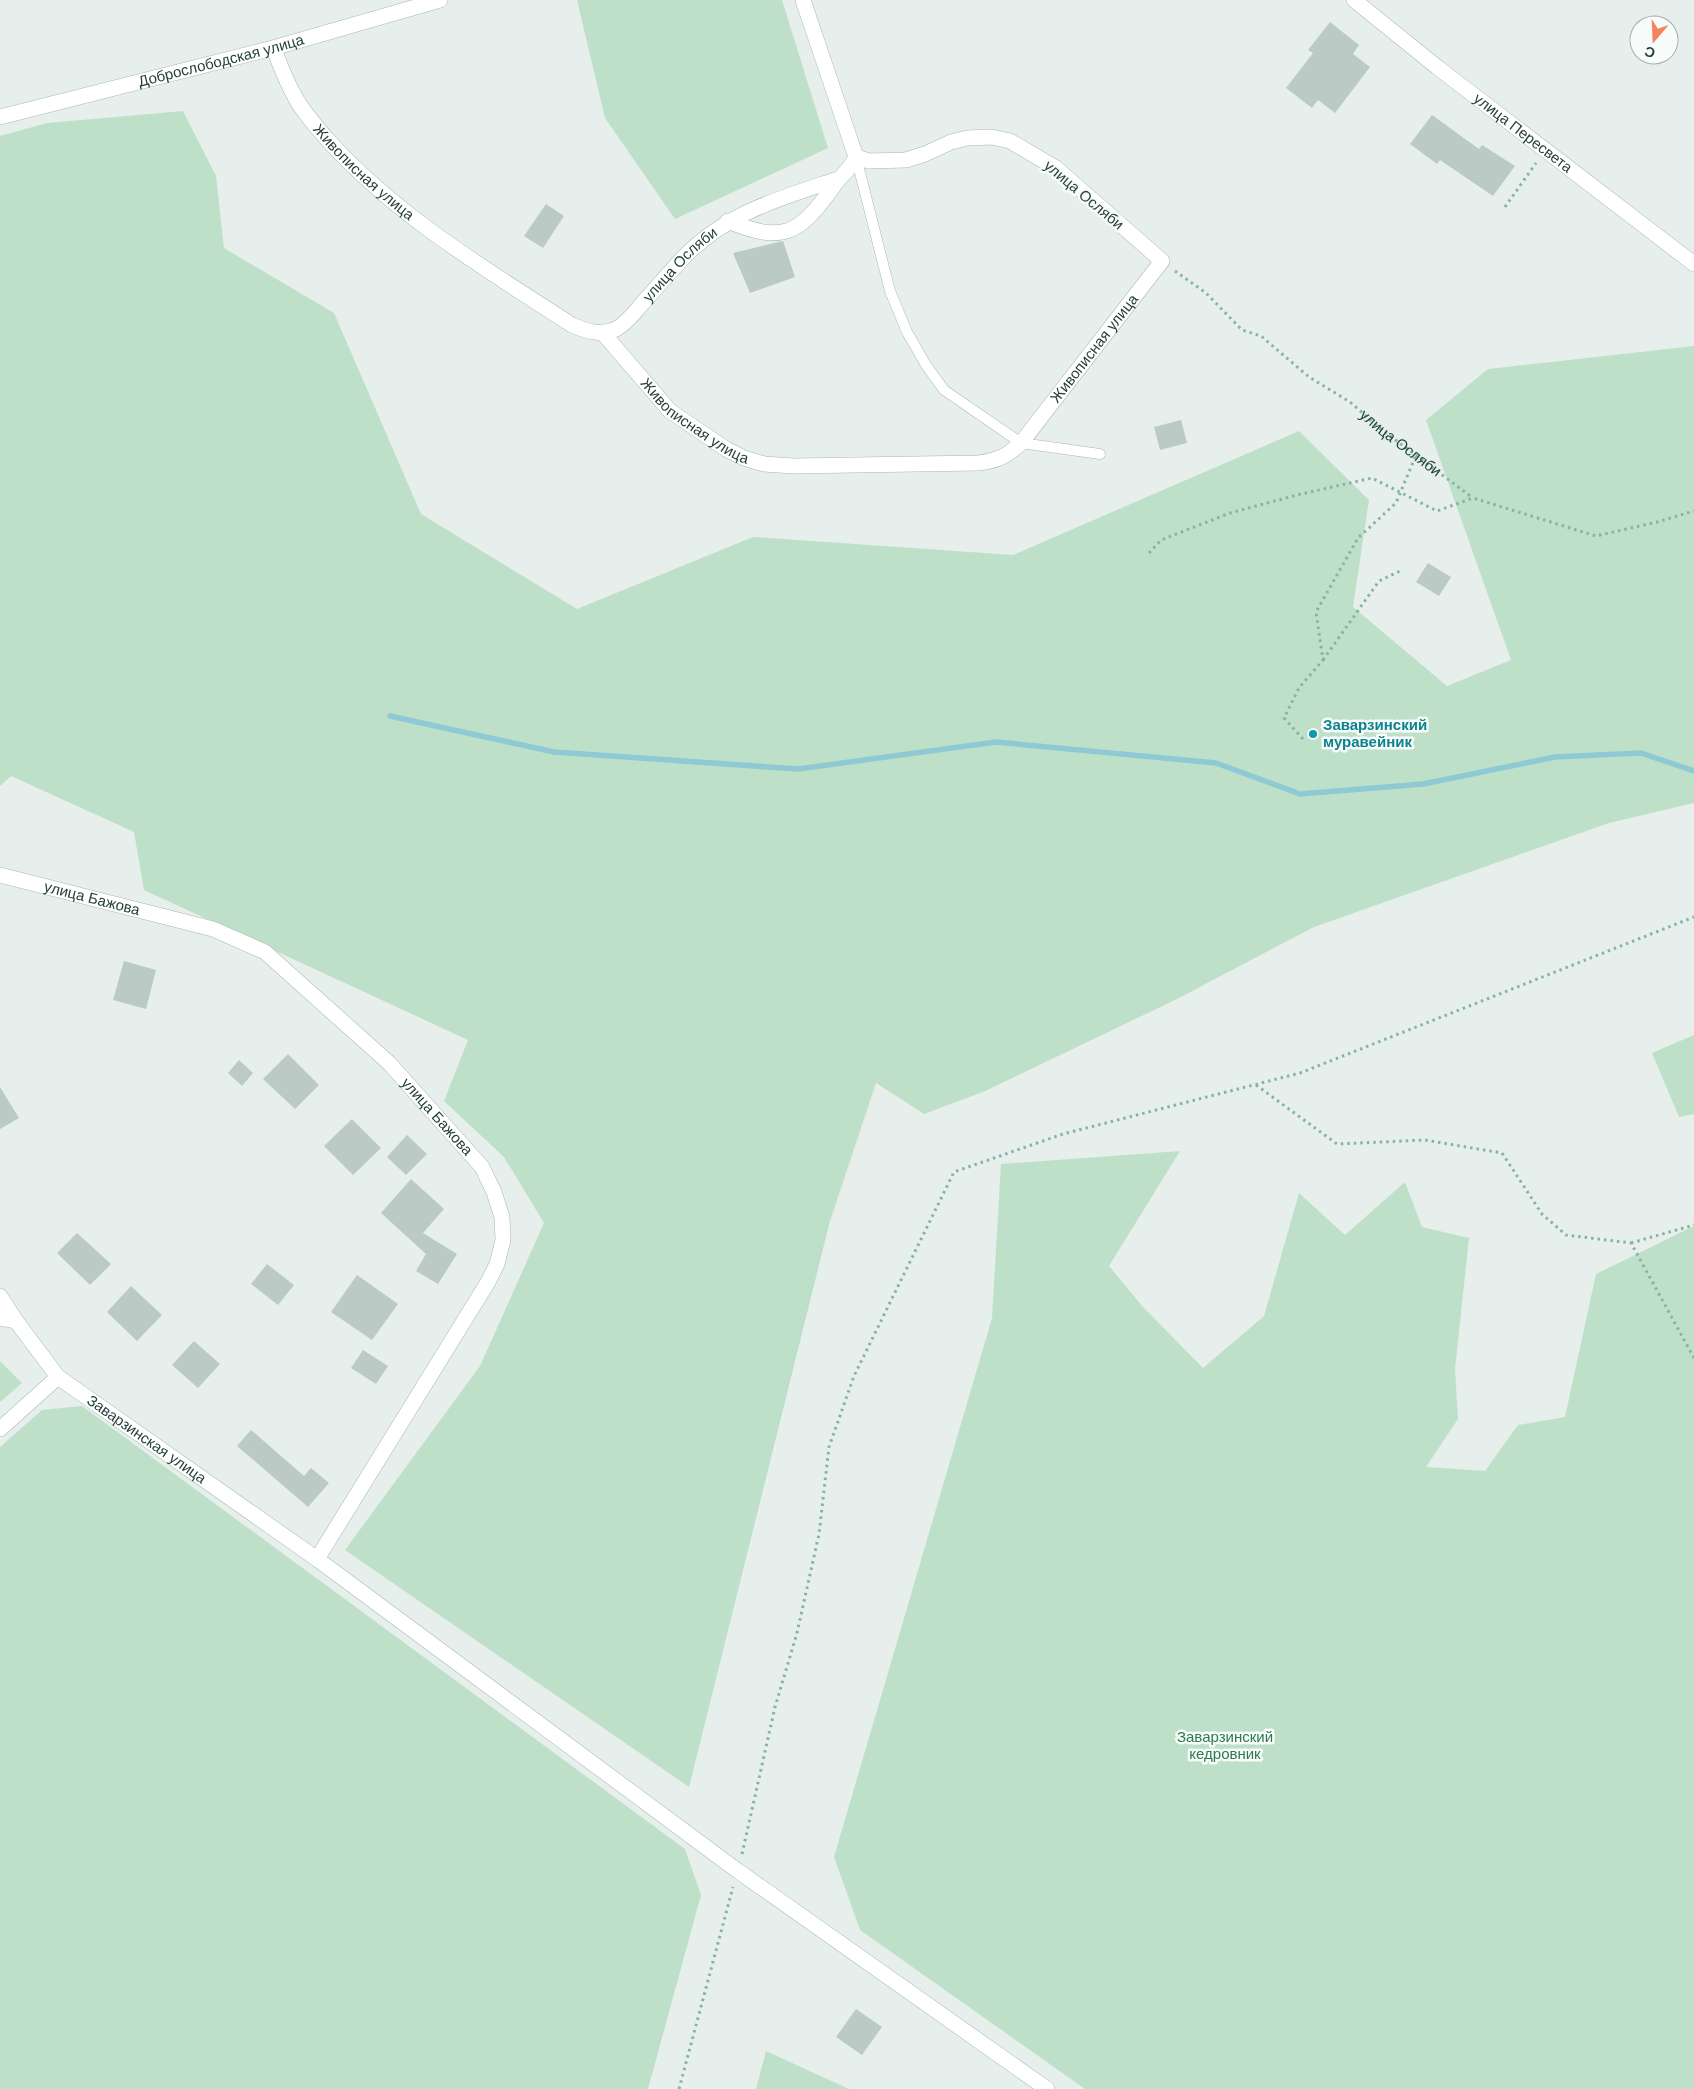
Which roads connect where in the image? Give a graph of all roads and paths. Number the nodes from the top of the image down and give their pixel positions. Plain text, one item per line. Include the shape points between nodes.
1 (440, 0) edge
2 (803, 0) edge
3 (1354, 0) edge
4 (273, 48) junction
5 (0, 117) edge
6 (1545, 150) junction
7 (856, 157) junction
8 (838, 179) junction
9 (1506, 208) dead end
10 (728, 222) junction
11 (1162, 261) junction
12 (1694, 264) edge
13 (602, 332) junction
14 (1021, 444) junction
15 (1100, 454) dead end
16 (1416, 455) junction
17 (1401, 493) junction
18 (1473, 498) junction
19 (1694, 511) edge
20 (1149, 553) dead end
21 (1400, 571) dead end
22 (1322, 660) junction
23 (1304, 739) dead end
24 (0, 875) edge
25 (1694, 917) edge
26 (1256, 1084) junction
27 (1694, 1225) edge
28 (1631, 1243) junction
29 (0, 1296) edge
30 (0, 1318) edge
31 (16, 1321) junction
32 (1694, 1358) edge
33 (58, 1377) junction
34 (0, 1429) edge
35 (317, 1559) junction
36 (738, 1871) junction
37 (679, 2089) edge
38 (1047, 2089) edge

1 - 4 street, Доброслободская улица
2 - 7 street
3 - 6 street, улица Пересвета
4 - 5 street, Доброслободская улица
4 - 13 street, Живописная улица via 293,94 311,120 360,172 411,215 489,271 572,325 587,332
6 - 9 path
6 - 12 street, улица Пересвета
7 - 8 street, улица Осляби via 853,165
7 - 11 street, улица Осляби via 906,160 967,138 992,137 1010,141 1056,168
7 - 14 lane via 890,291 926,364 944,390
8 - 10 street via 772,202
8 - 10 street, улица Осляби via 819,206 792,230 763,233
10 - 13 street, улица Осляби via 686,256 628,319 616,329
11 - 14 street, Живописная улица
11 - 16 path, улица Осляби via 1206,293 1242,330 1260,336 1309,377 1350,402
13 - 14 street, Живописная улица via 670,411 726,449 764,464 979,463 1008,455
14 - 15 lane
16 - 17 path
16 - 18 path, улица Осляби
17 - 18 path via 1437,511
17 - 20 path via 1372,478 1297,494 1230,512 1161,540
17 - 22 path via 1396,503 1358,538 1316,612
18 - 19 path, улица Осляби via 1596,536
21 - 22 path via 1379,581
22 - 23 path via 1299,688 1284,718
24 - 35 street, улица Бажова via 213,929 265,952 389,1063 482,1167 494,1192 502,1217 503,1240 497,1264
25 - 26 path via 1300,1073
26 - 28 path via 1337,1144 1425,1140 1502,1153 1542,1214 1566,1235
26 - 36 path via 1063,1134 954,1172 854,1376 829,1447 819,1534
27 - 28 path
28 - 32 path
29 - 31 street, Заварзинская улица
30 - 31 street
31 - 33 street, Заварзинская улица
33 - 34 street
33 - 35 street, Заварзинская улица
35 - 36 street, Заварзинская улица
36 - 37 path
36 - 38 street, Заварзинская улица

